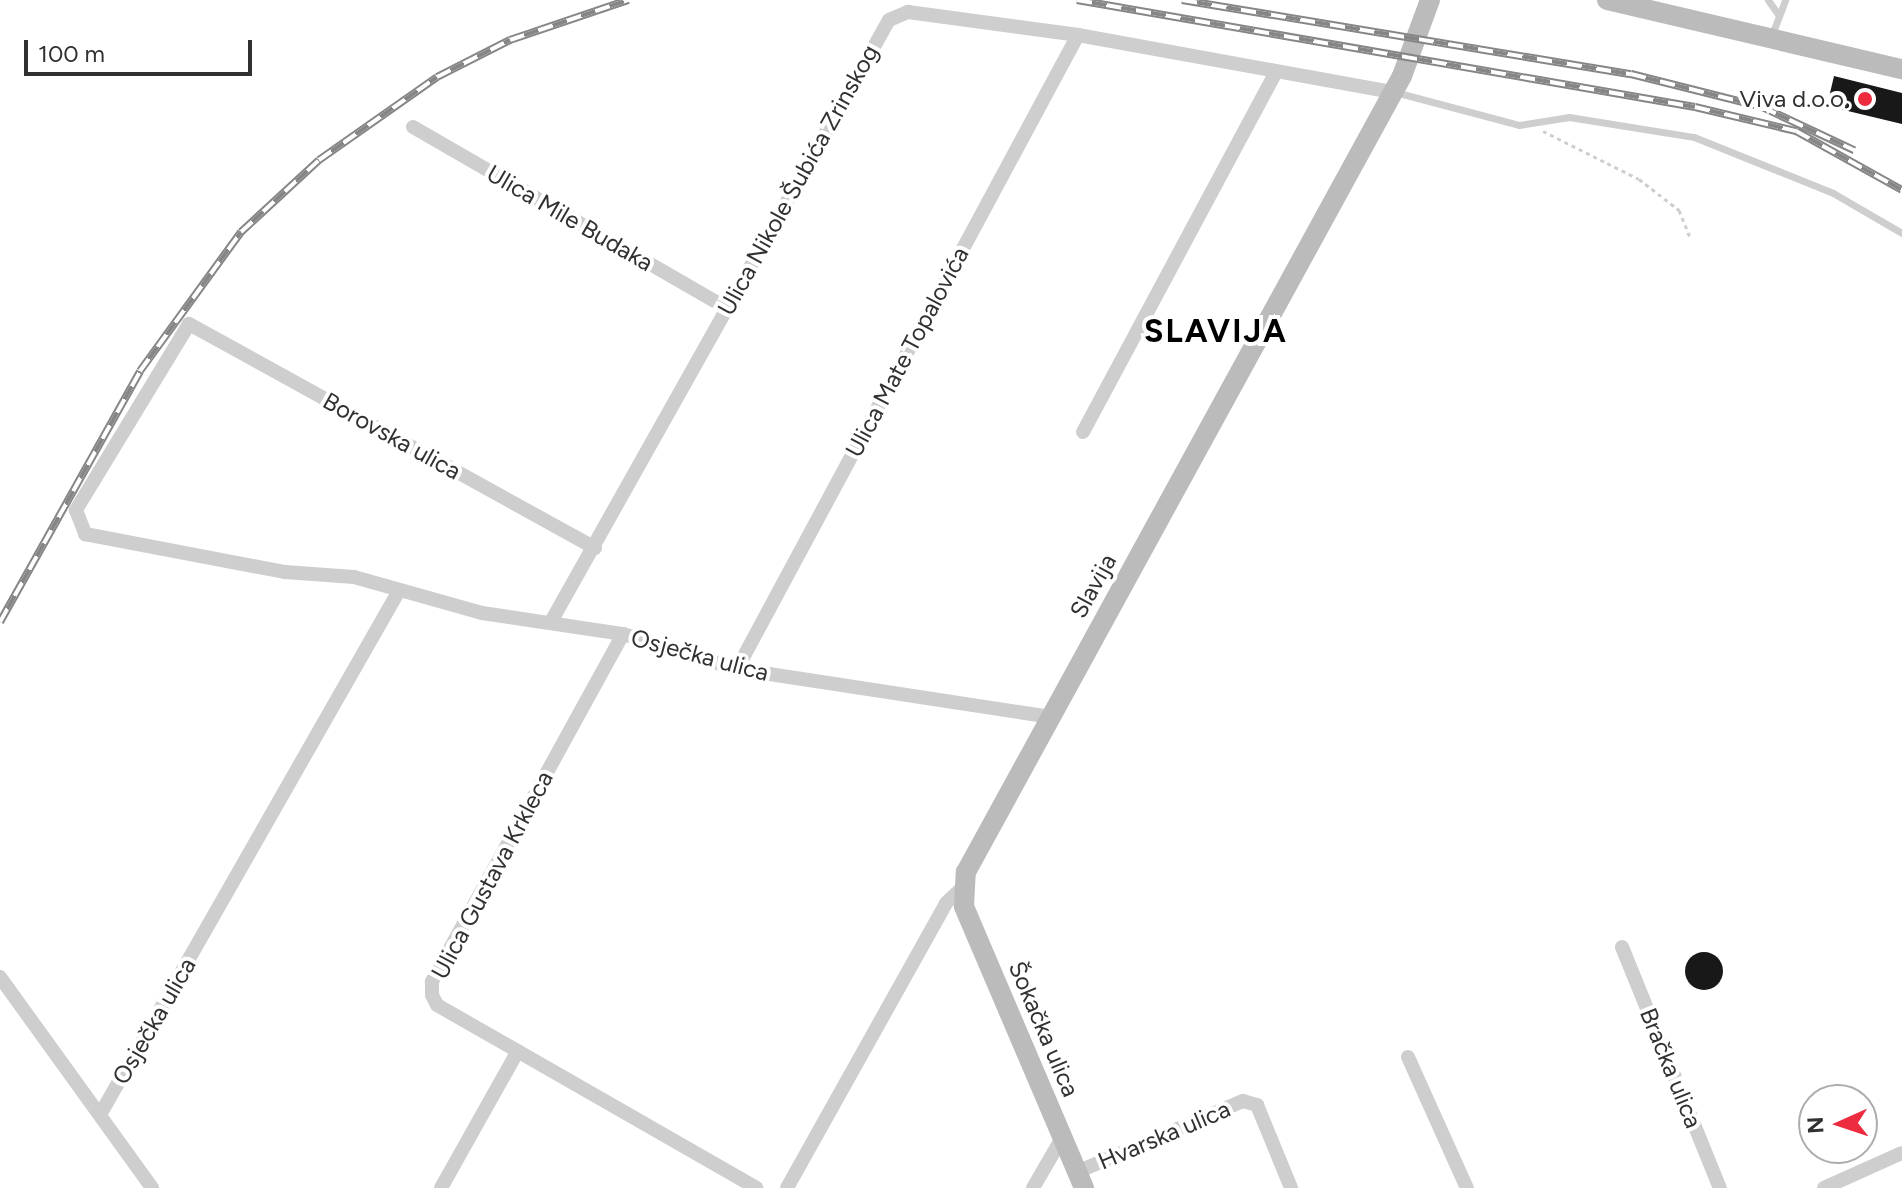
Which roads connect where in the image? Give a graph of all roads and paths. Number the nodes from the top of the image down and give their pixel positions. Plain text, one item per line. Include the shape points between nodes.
1 (1430, 0) edge
2 (1607, 0) edge
3 (1768, 0) edge
4 (1785, 0) edge
5 (1649, 5) edge
6 (1779, 16) junction
7 (1078, 35) junction
8 (1771, 39) junction
9 (1902, 69) edge
10 (1276, 72) junction
11 (1393, 92) junction
12 (1533, 125) junction
13 (413, 127) dead end
14 (1902, 233) edge
15 (1690, 237) dead end
16 (726, 308) junction
17 (189, 324) joint
18 (1083, 432) dead end
19 (595, 548) junction
20 (397, 594) junction
21 (552, 620) junction
22 (623, 634) junction
23 (737, 669) junction
24 (1052, 717) junction
25 (961, 889) junction
26 (1622, 947) dead end
27 (0, 977) edge
28 (518, 1051) junction
29 (1408, 1057) dead end
30 (101, 1113) junction
31 (1062, 1138) junction
32 (1902, 1153) edge
33 (1081, 1180) edge
34 (152, 1188) edge
35 (441, 1188) edge
36 (756, 1188) edge
37 (787, 1188) edge
38 (1033, 1188) edge
39 (1291, 1188) edge
40 (1467, 1188) edge
41 (1720, 1188) edge
42 (1826, 1188) edge

1 - 11 street, Slavija
2 - 5 street
3 - 6 lane
4 - 6 lane
5 - 8 street
6 - 8 lane
7 - 10 street, Ulica Nikole Šubića Zrinskog
7 - 16 street, Ulica Nikole Šubića Zrinskog via 908,12 889,20
7 - 23 street, Ulica Mate Topalovića
8 - 9 street
10 - 11 street, Ulica Nikole Šubića Zrinskog
10 - 18 street
11 - 12 lane
11 - 24 street, Slavija
12 - 14 lane via 1569,117 1694,137 1833,193
12 - 15 path via 1639,179 1679,210
13 - 16 street, Ulica Mile Budaka
16 - 19 street, Ulica Nikole Šubića Zrinskog
17 - 19 street, Borovska ulica
17 - 20 street, Osječka ulica via 76,510 79,531 285,572 354,577
19 - 21 street, Ulica Nikole Šubića Zrinskog
20 - 21 street, Osječka ulica
20 - 30 street, Osječka ulica
21 - 22 street, Osječka ulica
22 - 23 street, Osječka ulica
22 - 28 street, Ulica Gustava Krkleca via 432,982 437,1005
23 - 24 street, Osječka ulica
24 - 25 street, Slavija
25 - 31 street, Šokačka ulica
25 - 37 street, Slavija via 946,903
26 - 41 street, Bračka ulica
27 - 30 street
28 - 35 street
28 - 36 street, Ulica Gustava Krkleca
29 - 40 street
30 - 34 street
31 - 33 street, Šokačka ulica
31 - 38 street
32 - 42 street
33 - 39 street, Hvarska ulica via 1243,1101 1257,1105

